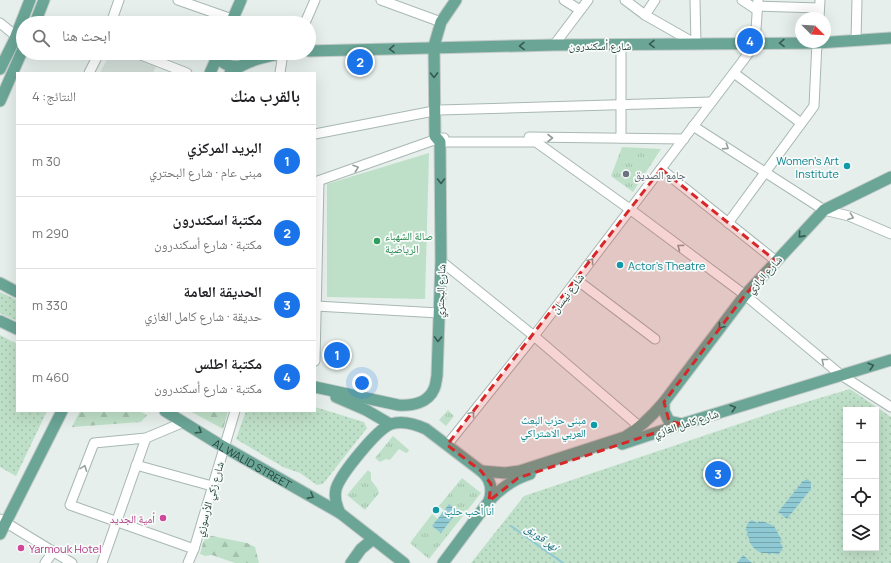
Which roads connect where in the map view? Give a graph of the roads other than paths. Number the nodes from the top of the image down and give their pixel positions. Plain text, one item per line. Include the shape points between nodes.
1 (30, 0) edge
2 (44, 0) edge
3 (119, 0) edge
4 (178, 0) edge
5 (241, 0) edge
6 (315, 0) edge
7 (381, 0) edge
8 (456, 0) edge
9 (564, 0) edge
10 (588, 0) edge
11 (625, 0) edge
12 (656, 0) edge
13 (695, 0) edge
14 (742, 0) edge
15 (857, 0) edge
16 (820, 4) edge
17 (757, 5) edge
18 (580, 10) junction
19 (645, 14) junction
20 (24, 16) edge
21 (37, 16) edge
22 (113, 16) edge
23 (219, 16) edge
24 (234, 16) edge
25 (308, 16) edge
26 (441, 22) junction
27 (0, 23) edge
28 (16, 36) joint
29 (891, 38) edge
30 (856, 40) junction
31 (831, 41) edge
32 (795, 43) edge
33 (621, 44) junction
34 (696, 44) junction
35 (755, 44) junction
36 (554, 45) junction
37 (434, 48) junction
38 (817, 48) edge
39 (316, 51) edge
40 (18, 60) edge
41 (96, 60) edge
42 (154, 60) edge
43 (216, 60) edge
44 (221, 60) edge
45 (255, 60) edge
46 (282, 60) edge
47 (240, 66) junction
48 (0, 69) edge
49 (90, 72) edge
50 (184, 72) edge
51 (210, 72) edge
52 (231, 72) edge
53 (280, 72) edge
54 (734, 73) junction
55 (0, 101) edge
56 (711, 102) junction
57 (621, 105) junction
58 (435, 110) junction
59 (801, 123) junction
60 (693, 126) junction
61 (316, 134) edge
62 (621, 138) junction
63 (684, 139) junction
64 (439, 141) junction
65 (661, 169) junction
66 (765, 172) junction
67 (891, 177) edge
68 (317, 182) edge
69 (631, 210) junction
70 (824, 210) junction
71 (728, 223) junction
72 (891, 234) edge
73 (441, 261) junction
74 (776, 261) junction
75 (577, 280) junction
76 (0, 283) edge
77 (16, 291) edge
78 (745, 295) junction
79 (316, 306) joint
80 (439, 314) junction
81 (0, 321) edge
82 (16, 329) edge
83 (534, 336) junction
84 (655, 339) dead end
85 (891, 360) edge
86 (841, 374) junction
87 (316, 387) edge
88 (316, 387) edge
89 (664, 402) junction
90 (891, 407) edge
91 (61, 412) edge
92 (168, 412) edge
93 (235, 412) edge
94 (184, 422) junction
95 (390, 424) junction
96 (682, 424) junction
97 (640, 427) junction
98 (146, 438) junction
99 (447, 445) junction
100 (224, 447) junction
101 (136, 465) junction
102 (481, 471) junction
103 (212, 486) junction
104 (489, 501) junction
105 (340, 512) junction
106 (3, 521) edge
107 (117, 522) junction
108 (0, 534) edge
109 (373, 539) junction
110 (194, 549) junction
111 (53, 552) junction
112 (45, 563) edge
113 (72, 563) edge
114 (102, 563) edge
115 (188, 563) edge
116 (351, 563) edge
117 (404, 563) edge
118 (443, 563) edge

1 - 20 main road
2 - 21 main road
3 - 22 street
4 - 23 street
5 - 24 main road
6 - 25 street
7 - 26 street
8 - 26 main road, شارع البحتري
9 - 18 street
10 - 18 street
11 - 19 street
12 - 19 street
13 - 34 street
14 - 17 street
15 - 30 street
16 - 17 street
17 - 35 street
18 - 36 street
19 - 34 street
26 - 37 main road, شارع البحتري
27 - 28 street
28 - 48 main road
29 - 30 main road, شارع أسكندرون
30 - 31 main road, شارع أسكندرون
32 -> 35 main road, شارع أسكندرون
34 -> 33 main road, شارع أسكندرون
33 - 36 main road, شارع أسكندرون
33 - 57 street
34 - 35 main road, شارع أسكندرون
35 - 54 street
36 -> 37 main road, شارع أسكندرون
37 -> 39 main road, شارع أسكندرون
37 -> 58 main road, شارع البحتري
38 - 59 street via 814,106
40 - 55 main road
41 - 49 street
42 - 50 street
43 - 51 main road
44 - 47 main road via 232,67
45 - 47 main road
46 - 53 street
47 - 52 main road
54 - 56 street
54 - 59 street
56 - 57 street
56 - 60 street
57 - 58 street
57 - 62 street
58 - 61 street
58 - 64 main road, شارع البحتري via 435,136
59 - 66 street
60 - 63 street, شارع نيسان
60 -> 66 street
62 - 63 street
64 -> 62 street via 448,138
63 - 65 street, شارع نيسان
68 -> 64 street
64 - 69 street via 536,142
64 -> 73 main road, شارع البحتري
65 - 69 street, شارع نيسان
65 - 71 street
66 - 70 street
66 - 71 street
67 - 70 main road, شارع الرازي
68 - 79 street
75 -> 69 street, شارع نيسان
78 -> 69 street
70 -> 72 street via 849,216
70 -> 74 main road, شارع الرازي
71 - 74 street
73 - 80 main road, شارع البحتري
73 - 83 street
74 - 78 main road, شارع الرازي
75 - 83 street, شارع نيسان
75 - 84 street
76 - 77 main road
86 -> 78 street
78 -> 89 main road, شارع الرازي
79 - 80 street
80 -> 87 main road, شارع البحتري via 437,376 434,389 419,403 410,406 398,405
81 - 82 main road
83 - 97 street
99 -> 83 street, شارع نيسان
86 -> 85 main road, شارع كامل الغازي
86 - 90 street
96 -> 86 main road, شارع كامل الغازي
88 - 95 main road
89 - 96 main road via 664,411 669,421
89 - 97 main road, شارع كامل الغازي
91 - 106 main road
92 - 94 main road, AL WALID STREET
93 - 100 street, شارع زكي الأرسوزي
94 - 98 street
94 -> 100 main road, AL WALID STREET
95 - 99 main road via 399,422 426,428
95 - 105 main road via 377,434 338,483 335,499
96 - 104 main road, شارع كامل الغازي via 518,478
97 - 102 main road, شارع كامل الغازي via 624,437 520,471
98 - 101 street
107 -> 98 street via 70,505 94,443
99 - 102 main road
100 - 103 street, شارع زكي الأرسوزي
100 -> 105 main road, AL WALID STREET
101 - 103 street
101 - 107 street
102 - 104 main road via 490,484
103 - 110 street, شارع زكي الأرسوزي
104 - 118 main road, شارع كامل الغازي
105 - 109 main road, AL WALID STREET
106 - 108 main road
106 - 111 street
107 - 110 street
107 - 114 street
109 - 116 main road via 361,549
109 - 117 main road, AL WALID STREET
110 - 115 street, شارع زكي الأرسوزي
111 - 112 street
111 - 113 street

